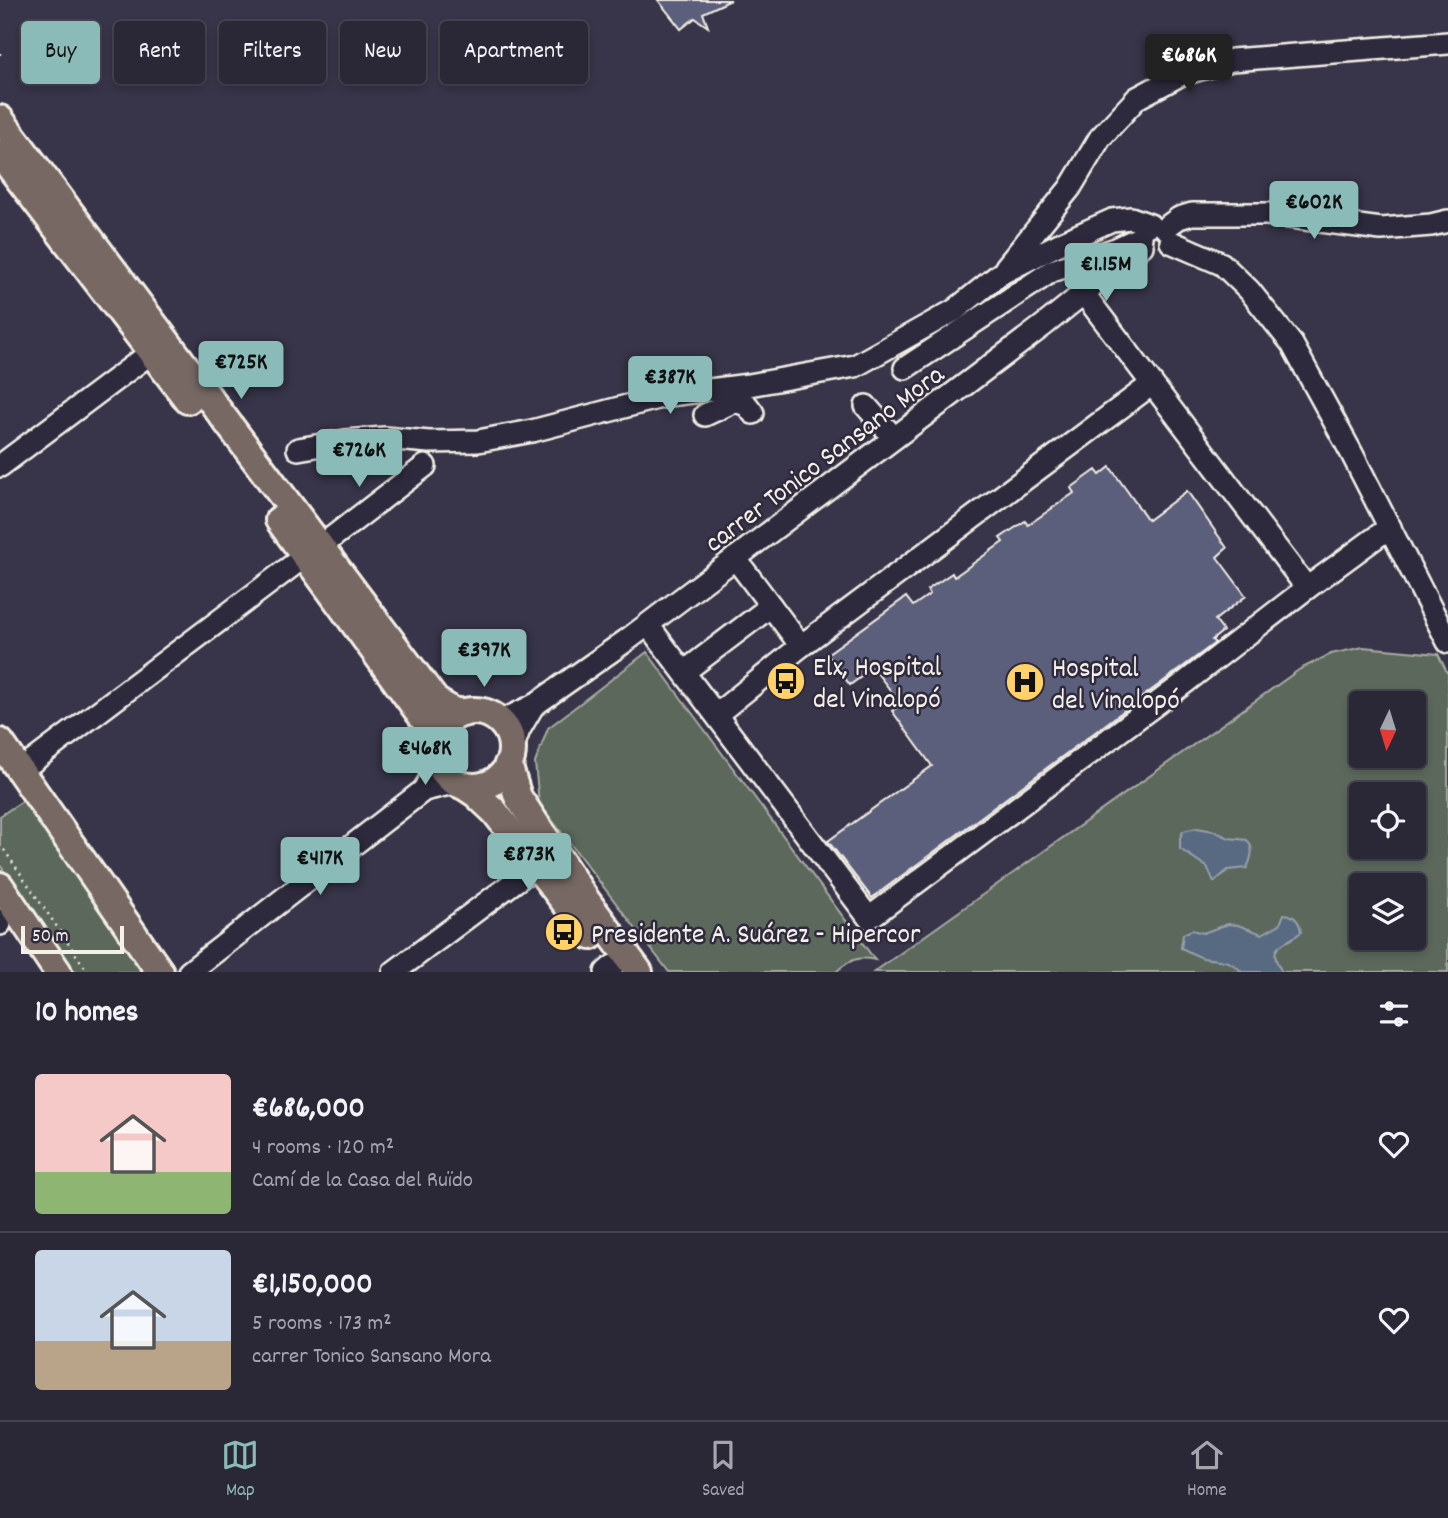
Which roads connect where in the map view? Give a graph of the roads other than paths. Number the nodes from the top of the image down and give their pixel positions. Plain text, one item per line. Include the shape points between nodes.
1 (1448, 43) edge
2 (0, 119) edge
3 (0, 154) edge
4 (1448, 221) edge
5 (1154, 236) junction
6 (1000, 274) junction
7 (1084, 294) junction
8 (152, 352) junction
9 (905, 368) dead end
10 (1152, 384) junction
11 (866, 406) dead end
12 (753, 412) dead end
13 (705, 415) dead end
14 (894, 438) junction
15 (298, 450) dead end
16 (0, 466) edge
17 (425, 466) dead end
18 (1390, 527) junction
19 (313, 551) junction
20 (735, 558) junction
21 (1307, 588) junction
22 (771, 606) junction
23 (648, 625) junction
24 (627, 640) junction
25 (1448, 642) edge
26 (661, 643) junction
27 (801, 646) junction
28 (684, 672) junction
29 (533, 706) junction
30 (463, 713) junction
31 (717, 714) junction
32 (496, 719) junction
33 (0, 742) edge
34 (436, 752) junction
35 (510, 759) junction
36 (20, 771) junction
37 (461, 785) junction
38 (424, 790) junction
39 (537, 866) junction
40 (1, 905) edge
41 (612, 970) edge
42 (56, 971) edge
43 (160, 972) edge
44 (189, 972) edge
45 (394, 972) edge
46 (639, 972) edge

1 - 6 street via 1232,60 1181,75 1137,99 1100,138 1070,188
2 - 19 main road
3 - 8 main road
4 - 5 street via 1381,229 1267,214 1192,214
5 - 6 street via 1131,218 1112,220
5 - 7 street, carrer Tonico Sansano Mora
5 - 9 street via 1052,271
5 - 18 street via 1222,264 1249,290 1292,344
6 - 15 street via 955,310 855,366 669,395 478,441 384,438
7 - 10 street
7 - 14 street, carrer Tonico Sansano Mora
8 - 16 street
8 - 19 main road
10 - 21 street
10 - 27 street
11 - 14 street
12 - 13 street via 734,401
14 - 20 street, carrer Tonico Sansano Mora
17 - 19 street
18 - 21 street
18 - 25 street
19 - 30 main road via 436,701
19 - 34 main road via 426,722
19 - 36 street
20 - 22 street
20 - 23 street, carrer Tonico Sansano Mora
21 - 31 street via 869,918
22 - 27 street
22 - 28 street
23 - 24 street, carrer Tonico Sansano Mora
23 - 26 street
24 - 26 street
24 - 29 street, carrer Tonico Sansano Mora
26 - 28 street
27 - 31 street
28 - 31 street
29 - 32 street, carrer Tonico Sansano Mora
29 - 35 street, carrer Tonico Sansano Mora
30 - 32 main road via 478,712
30 - 34 main road via 444,725
32 - 35 main road via 508,732
33 - 36 main road
34 - 37 main road via 443,772
34 - 38 street
35 - 37 main road via 489,785
35 - 46 main road via 518,797
36 - 43 main road
37 - 38 street
37 - 39 main road via 495,812
38 - 44 street
39 - 41 main road
39 - 45 street
40 - 42 main road

